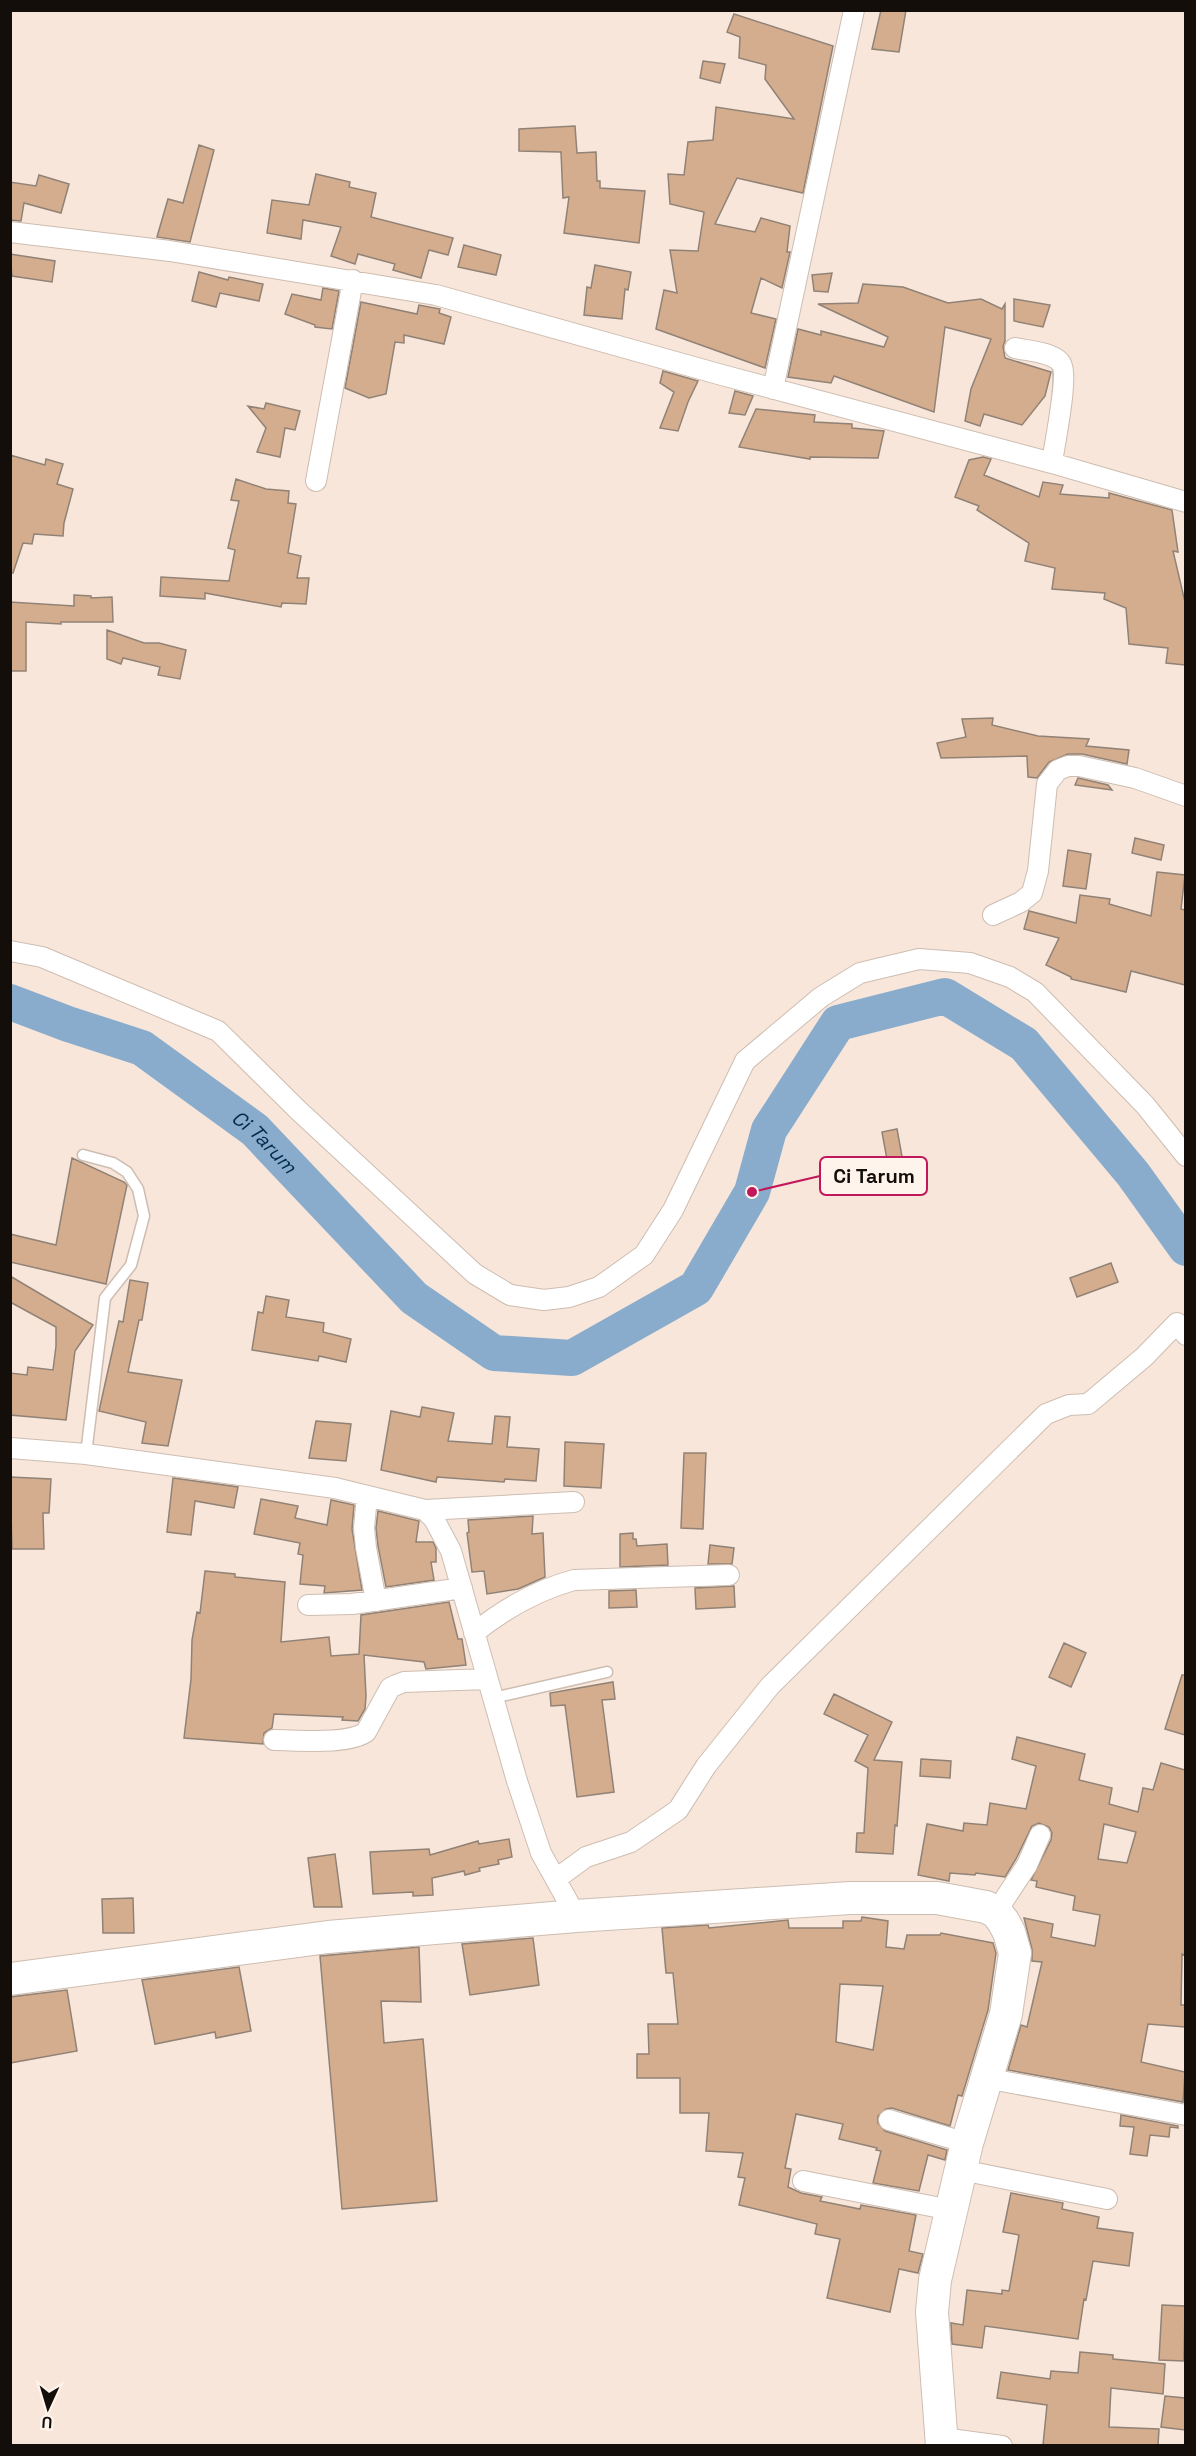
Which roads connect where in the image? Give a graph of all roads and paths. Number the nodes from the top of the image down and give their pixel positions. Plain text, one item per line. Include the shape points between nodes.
1 (854, 10) edge
2 (10, 232) edge
3 (352, 280) junction
4 (1015, 348) dead end
5 (773, 389) junction
6 (1052, 463) junction
7 (316, 481) dead end
8 (1185, 502) edge
9 (1185, 796) edge
10 (993, 915) dead end
11 (10, 951) edge
12 (83, 1155) dead end
13 (1185, 1156) edge
14 (1185, 1335) edge
15 (10, 1448) edge
16 (86, 1454) junction
17 (368, 1496) junction
18 (574, 1502) dead end
19 (425, 1510) junction
20 (729, 1575) dead end
21 (462, 1588) junction
22 (376, 1601) junction
23 (308, 1605) dead end
24 (474, 1633) junction
25 (607, 1672) dead end
26 (490, 1689) junction
27 (274, 1740) dead end
28 (1040, 1835) dead end
29 (556, 1880) junction
30 (996, 1912) junction
31 (576, 1916) junction
32 (10, 1979) edge
33 (986, 2078) junction
34 (1185, 2115) edge
35 (889, 2120) dead end
36 (964, 2156) junction
37 (803, 2181) dead end
38 (1107, 2199) dead end
39 (951, 2210) junction
40 (942, 2442) edge
41 (1002, 2445) edge

1 - 5 street
2 - 3 street via 170,251
3 - 5 street via 436,294
3 - 7 street
4 - 6 street via 1053,357 1064,369
5 - 6 street
6 - 8 street
9 - 10 street via 1136,778 1079,766 1058,770 1047,784 1032,893
11 - 13 street via 42,957 218,1031 475,1274 510,1295 544,1300 569,1297 599,1287 644,1255 674,1210 745,1061 821,997 860,973 919,959 970,963 1010,977 1035,992 1145,1105
12 - 16 lane via 113,1163 127,1172 138,1189 144,1216 131,1265 105,1298
14 - 29 street via 1177,1323 1088,1404 1069,1405 1047,1414 770,1686 706,1766 678,1810 631,1842 586,1857
15 - 16 street
16 - 17 street via 335,1488
17 - 19 street
17 - 22 street via 365,1538
18 - 19 street
19 - 21 street via 451,1551
20 - 24 street via 574,1580 527,1599
21 - 22 street
21 - 24 street
22 - 23 street
24 - 26 street
25 - 26 lane
26 - 27 street via 404,1682 390,1688 361,1736
26 - 29 street via 541,1853
28 - 30 street via 1027,1864
29 - 31 street
30 - 31 main road via 937,1898 850,1898
30 - 33 main road via 1009,1932 1015,1953 1006,2014
31 - 32 main road via 328,1937
33 - 34 street
33 - 36 main road
35 - 36 street
36 - 38 street
36 - 39 main road
37 - 39 street
39 - 40 main road via 932,2312
40 - 41 street

